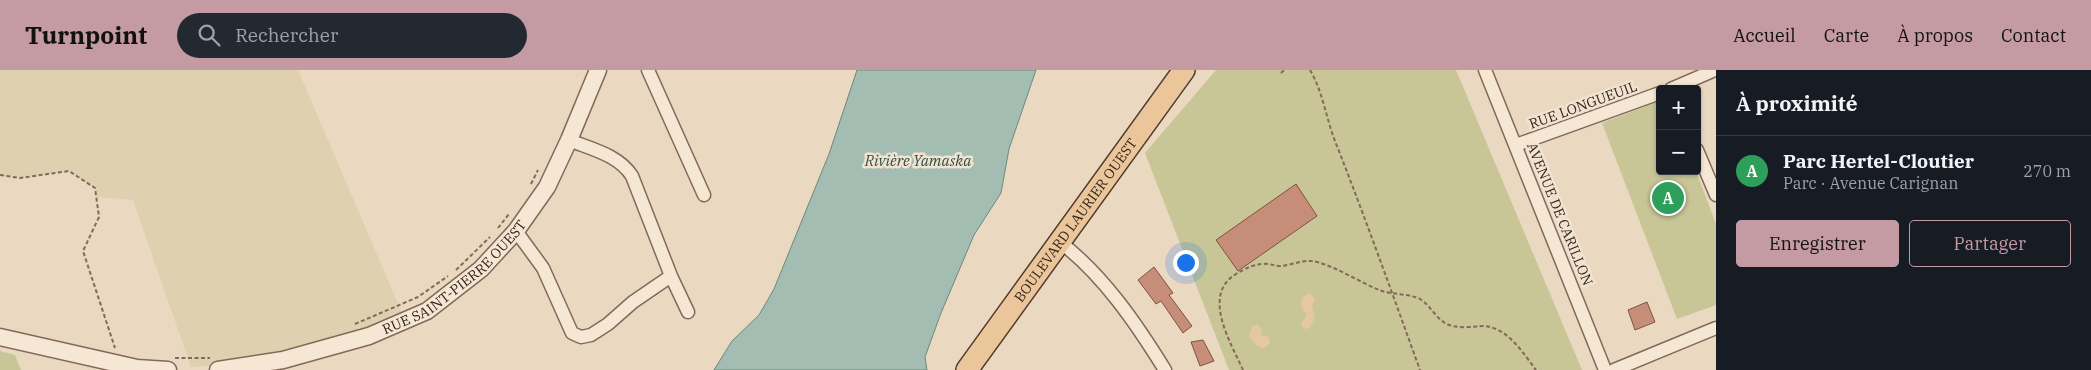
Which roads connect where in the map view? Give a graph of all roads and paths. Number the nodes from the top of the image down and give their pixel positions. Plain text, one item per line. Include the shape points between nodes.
1 (598, 70) edge
2 (648, 70) edge
3 (1184, 70) edge
4 (1284, 70) edge
5 (1310, 70) edge
6 (1485, 70) edge
7 (1715, 70) edge
8 (1281, 73) dead end
9 (1681, 85) edge
10 (1656, 94) edge
11 (569, 140) junction
12 (1516, 145) junction
13 (1701, 159) edge
14 (539, 168) dead end
15 (0, 175) edge
16 (531, 184) dead end
17 (704, 195) dead end
18 (1716, 195) edge
19 (514, 208) dead end
20 (516, 231) junction
21 (1060, 242) junction
22 (455, 270) dead end
23 (448, 276) dead end
24 (671, 276) junction
25 (1391, 292) junction
26 (688, 312) dead end
27 (353, 325) dead end
28 (1716, 328) edge
29 (0, 337) edge
30 (108, 350) dead end
31 (170, 364) edge
32 (217, 364) edge
33 (967, 370) edge
34 (1165, 370) edge
35 (1243, 370) edge
36 (1420, 370) edge
37 (1536, 370) edge
38 (1605, 370) edge
39 (1614, 370) edge

1 - 11 street, RUE SAINT-PIERRE OUEST
2 - 17 street
3 - 21 main road, BOULEVARD LAURIER OUEST
4 - 8 path
5 - 25 path via 1317,81 1333,137
6 - 12 street, AVENUE DE CARILLON
7 - 9 street
10 - 12 street, RUE LONGUEUIL
11 - 20 street, RUE SAINT-PIERRE OUEST via 547,188
11 - 24 street via 626,167
12 - 38 street, AVENUE DE CARILLON
13 - 18 street
14 - 16 path
15 - 30 path via 20,178 70,171 95,188 99,217 83,251 116,352
19 - 22 path via 496,232
20 - 24 street via 544,268 572,333 580,336 591,335 608,324
20 - 32 street, RUE SAINT-PIERRE OUEST via 481,269 427,311 408,320 369,336 283,360
21 - 33 main road, BOULEVARD LAURIER OUEST
21 - 34 street via 1083,260 1141,331
23 - 27 path via 418,297
24 - 26 street
25 - 35 path via 1364,284 1316,262 1301,261 1277,266 1266,263 1249,267 1227,280 1219,310
25 - 36 path
25 - 37 path via 1422,300 1444,322 1453,326 1485,326 1506,334
28 - 39 street
29 - 31 street via 137,368
31 - 32 path

